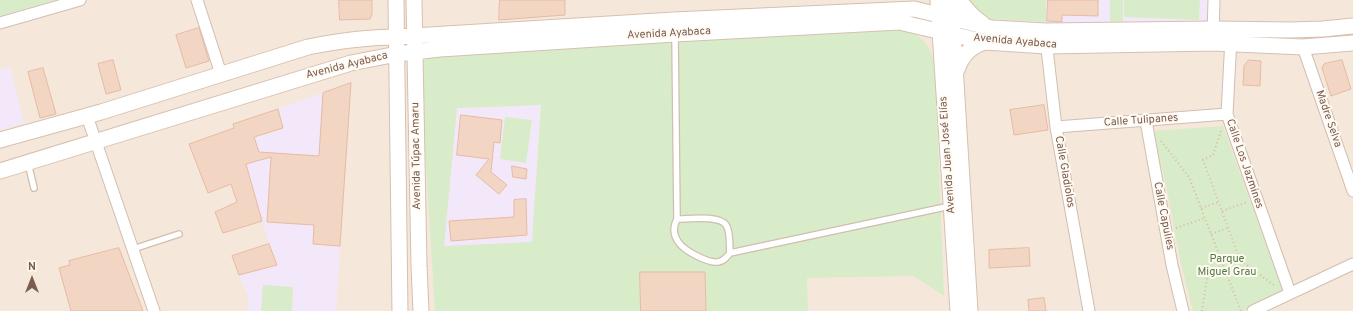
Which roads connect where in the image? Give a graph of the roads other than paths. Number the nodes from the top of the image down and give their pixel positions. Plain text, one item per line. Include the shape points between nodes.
1 (80, 0) edge
2 (197, 0) edge
3 (396, 0) edge
4 (414, 0) edge
5 (952, 0) edge
6 (960, 0) edge
7 (1214, 0) edge
8 (920, 4) edge
9 (943, 11) edge
10 (899, 22) junction
11 (0, 23) edge
12 (1353, 26) edge
13 (674, 27) junction
14 (992, 28) junction
15 (1231, 29) junction
16 (1046, 31) junction
17 (947, 33) junction
18 (415, 36) junction
19 (1213, 36) junction
20 (397, 37) junction
21 (985, 42) junction
22 (1353, 42) edge
23 (1231, 44) junction
24 (1046, 46) junction
25 (1303, 47) junction
26 (415, 52) junction
27 (397, 54) junction
28 (942, 63) junction
29 (956, 73) junction
30 (221, 74) junction
31 (1227, 114) junction
32 (87, 116) junction
33 (1146, 121) junction
34 (1056, 127) junction
35 (0, 140) edge
36 (96, 141) junction
37 (28, 163) junction
38 (0, 171) edge
39 (34, 188) dead end
40 (1353, 192) edge
41 (952, 206) junction
42 (677, 219) junction
43 (179, 234) dead end
44 (133, 249) junction
45 (730, 253) junction
46 (1353, 264) edge
47 (419, 266) junction
48 (400, 267) junction
49 (1290, 293) junction
50 (154, 311) edge
51 (400, 311) edge
52 (421, 311) edge
53 (958, 311) edge
54 (970, 311) edge
55 (1089, 311) edge
56 (1183, 311) edge
57 (1253, 311) edge

1 - 11 street
2 - 30 street
3 - 20 street, Avenida Túpac Amaru
4 - 18 street, Avenida Túpac Amaru
5 - 9 street, Avenida Juan José Elías
6 - 14 street via 973,16
7 - 19 street
8 - 9 street, Avenida Ayabaca
8 - 13 street, Avenida Ayabaca
9 - 14 street, Avenida Ayabaca
9 - 17 street, Avenida Juan José Elías
10 - 13 street, Avenida Ayabaca
10 - 17 street, Avenida Ayabaca
10 - 28 street via 926,35 938,50
12 - 15 street, Avenida Ayabaca via 1322,29
13 - 18 street, Avenida Ayabaca
13 - 26 street, Avenida Ayabaca
13 - 42 lane
14 - 16 street, Avenida Ayabaca
15 - 19 street, Avenida Ayabaca
15 - 23 street, Calle Los Jazmines
16 - 19 street, Avenida Ayabaca
16 - 24 street, Calle Gladiolos
17 - 21 street, Avenida Ayabaca
17 - 28 street, Avenida Juan José Elías
17 - 29 street, Avenida Juan José Elías
18 - 20 street, Avenida Ayabaca
18 - 26 street, Avenida Túpac Amaru
19 - 23 street, Avenida Ayabaca
19 - 24 street, Avenida Ayabaca
20 - 27 street, Avenida Túpac Amaru
20 - 30 street, Avenida Ayabaca via 342,40 308,47
21 - 24 street, Avenida Ayabaca
21 - 29 street via 968,50 959,62
22 - 25 street, Avenida Ayabaca
23 - 25 street, Avenida Ayabaca
23 - 31 street, Calle Los Jazmines
24 - 34 street, Calle Gladiolos
25 - 40 street, Madre Selva
26 - 27 street, Avenida Ayabaca
26 - 47 street, Avenida Túpac Amaru
27 - 36 street, Avenida Ayabaca via 351,63
27 - 48 street, Avenida Túpac Amaru
28 - 41 street, Avenida Juan José Elías
29 - 54 street, Avenida Juan José Elías
30 - 32 street, Avenida Ayabaca
31 - 33 street, Calle Tulipanes
31 - 49 street, Calle Los Jazmines
32 - 35 street, Avenida Ayabaca
32 - 36 street
33 - 34 street, Calle Tulipanes
33 - 56 street, Calle Capulies via 1172,265
34 - 55 street, Calle Gladiolos
36 - 37 street, Avenida Ayabaca
36 - 44 street
37 - 38 street, Avenida Ayabaca
37 - 39 lane
41 - 45 lane
41 - 53 street, Avenida Juan José Elías
42 - 45 lane via 721,221 729,232
42 - 45 lane via 674,225 676,239 687,251 709,261 719,262 726,259
43 - 44 lane
44 - 50 street
46 - 49 street
47 - 48 street
47 - 52 street, Avenida Túpac Amaru
48 - 51 street, Avenida Túpac Amaru
49 - 57 street

